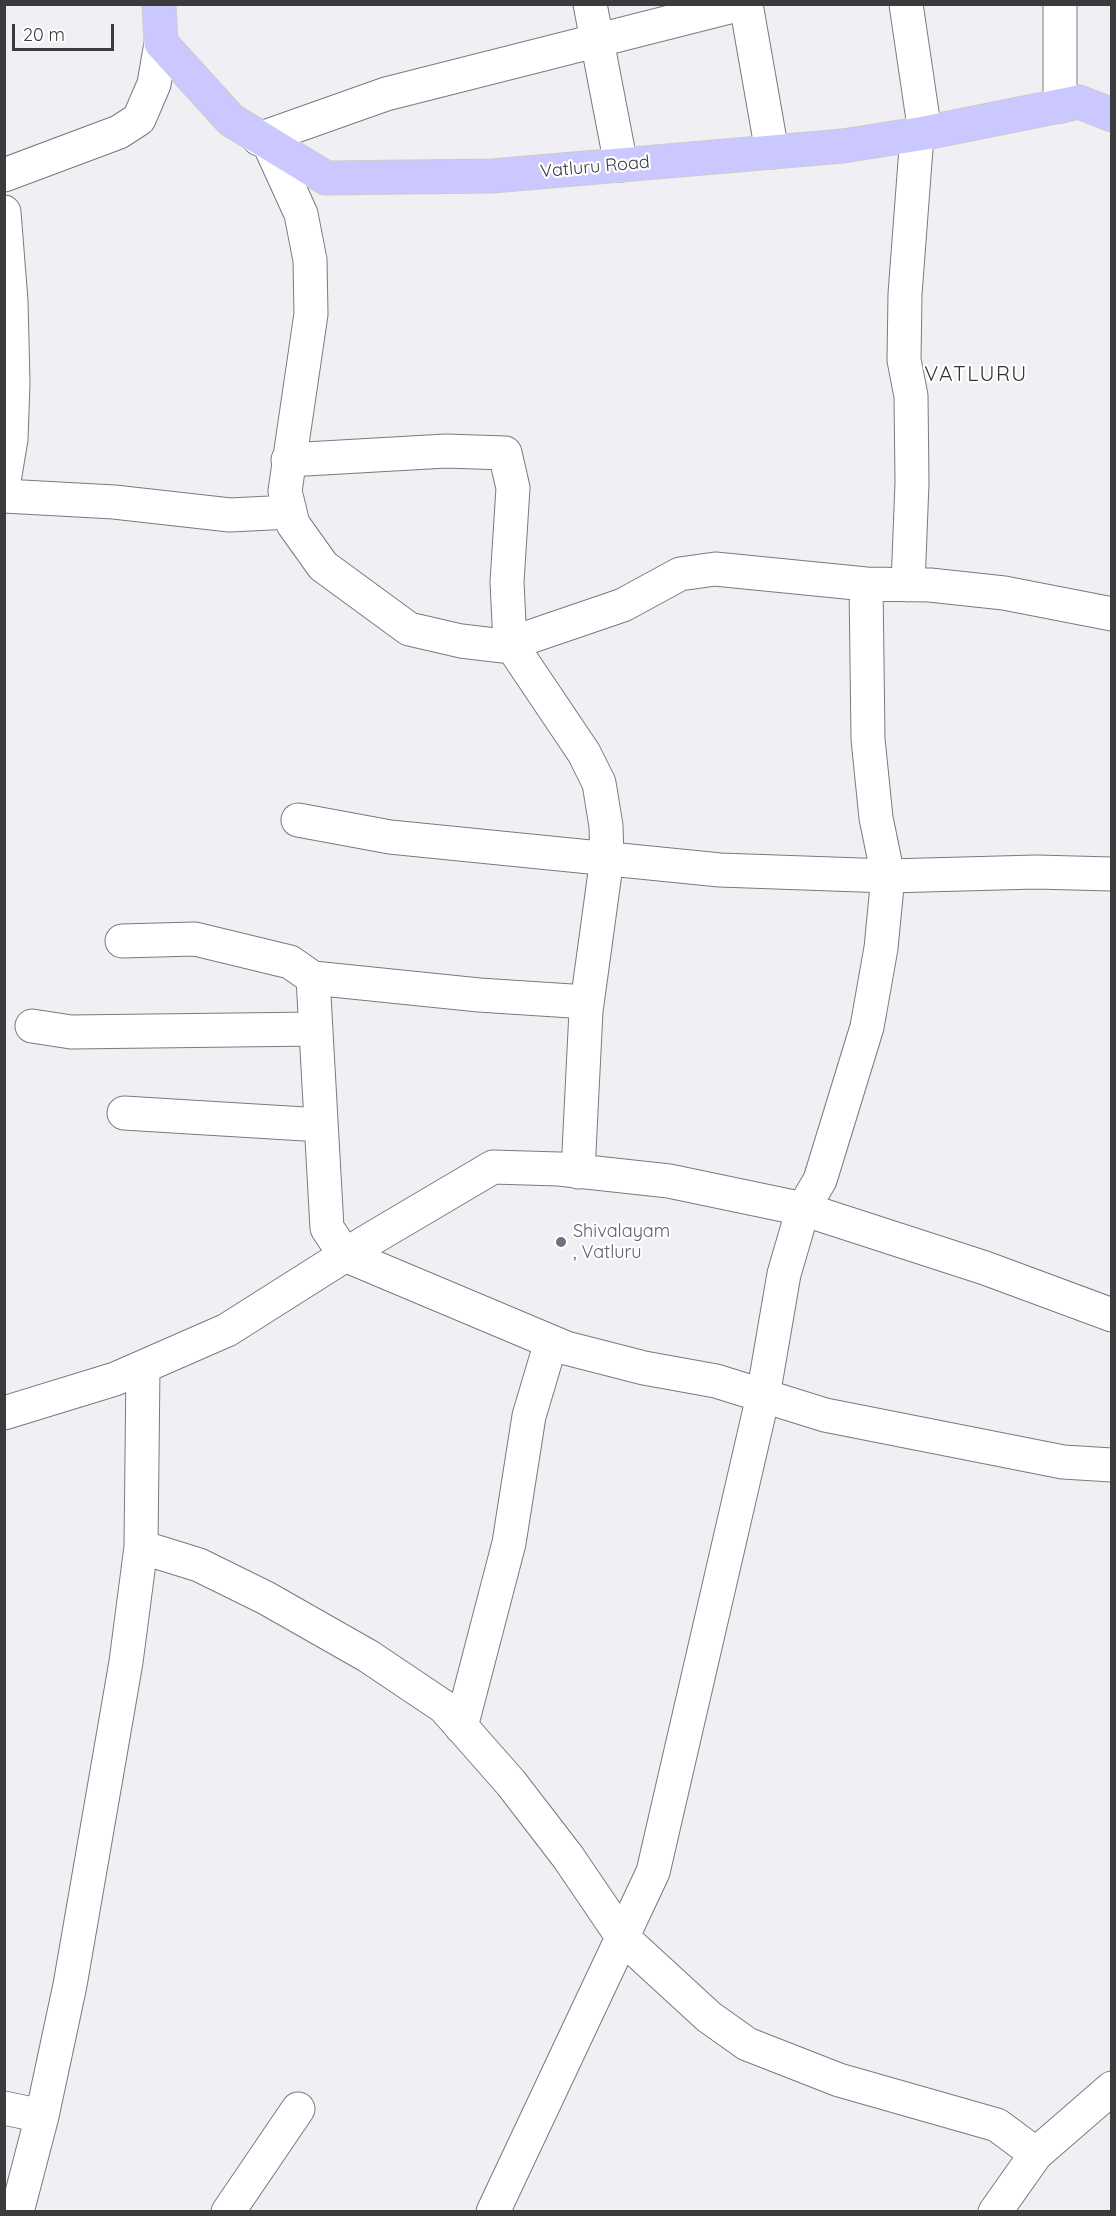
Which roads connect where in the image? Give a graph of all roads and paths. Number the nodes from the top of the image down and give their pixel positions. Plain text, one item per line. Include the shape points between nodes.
1 (159, 4) edge
2 (590, 4) edge
3 (741, 4) edge
4 (746, 4) edge
5 (906, 4) edge
6 (1060, 4) edge
7 (596, 40) junction
8 (161, 43) junction
9 (1060, 106) junction
10 (1112, 115) edge
11 (921, 134) junction
12 (265, 142) junction
13 (772, 152) junction
14 (621, 165) junction
15 (4, 175) edge
16 (4, 212) edge
17 (8, 301) edge
18 (8, 439) edge
19 (288, 460) junction
20 (4, 481) edge
21 (4, 496) edge
22 (290, 512) junction
23 (866, 584) junction
24 (908, 585) junction
25 (1112, 614) edge
26 (510, 643) junction
27 (298, 820) dead end
28 (607, 858) junction
29 (1112, 874) edge
30 (888, 876) junction
31 (122, 940) dead end
32 (313, 978) junction
33 (587, 1002) junction
34 (32, 1026) dead end
35 (316, 1029) junction
36 (124, 1113) dead end
37 (321, 1125) junction
38 (578, 1172) junction
39 (803, 1209) junction
40 (345, 1255) junction
41 (1112, 1315) edge
42 (551, 1342) junction
43 (143, 1367) junction
44 (763, 1396) junction
45 (4, 1413) edge
46 (1112, 1465) edge
47 (141, 1547) junction
48 (461, 1726) junction
49 (623, 1938) junction
50 (1112, 2088) edge
51 (4, 2108) edge
52 (298, 2109) dead end
53 (42, 2116) junction
54 (1036, 2154) junction
55 (17, 2211) edge
56 (228, 2211) edge
57 (493, 2211) edge
58 (995, 2211) edge

1 - 8 main road
2 - 7 street
3 - 7 street
4 - 13 street
5 - 11 street
6 - 9 street
7 - 12 street via 386,94
7 - 14 street
8 - 12 main road, Vatluru Road via 231,120
8 - 15 street via 154,84 139,119 119,132
9 - 10 main road, Vatluru Road via 1079,102
9 - 11 main road, Vatluru Road
11 - 13 main road, Vatluru Road
11 - 24 street via 905,294 904,360 910,396 912,483
12 - 14 main road, Vatluru Road via 326,178 492,176
12 - 19 street via 301,214 310,260 311,314
13 - 14 main road, Vatluru Road
16 - 17 street
17 - 18 street
18 - 20 street
19 - 22 street via 285,491
19 - 26 street via 446,451 505,453 513,488 507,582
21 - 22 street via 125,503 230,515
22 - 26 street via 293,524 323,566 410,629 461,641 503,646
23 - 24 street
23 - 26 street via 715,569 680,574 623,605
23 - 30 street via 868,739 876,818
24 - 25 street via 1004,593
26 - 28 street via 584,753 599,783
27 - 28 street via 390,837
28 - 30 street via 720,870
28 - 33 street
29 - 30 street
30 - 39 street via 867,1027 820,1180
31 - 32 street via 195,939 290,962
32 - 33 street
32 - 35 street
33 - 38 street
34 - 35 street via 71,1032
35 - 37 street
36 - 37 street
37 - 40 street via 327,1228
38 - 39 street via 669,1181
38 - 40 street via 493,1167
39 - 41 street via 985,1268
39 - 44 street via 784,1274
40 - 42 street
40 - 43 street via 227,1330
42 - 44 street via 644,1368 717,1381
42 - 48 street via 529,1416 509,1543
43 - 45 street
43 - 47 street
44 - 46 street via 825,1415 976,1446 1063,1462
44 - 49 street via 653,1872
47 - 48 street via 199,1566 307,1621 444,1707
47 - 53 street via 126,1662 70,1985
48 - 49 street via 568,1857
49 - 54 street via 709,2017 747,2043 839,2080 997,2125
49 - 57 street
50 - 54 street
51 - 53 street
52 - 56 street
53 - 55 street
54 - 58 street

